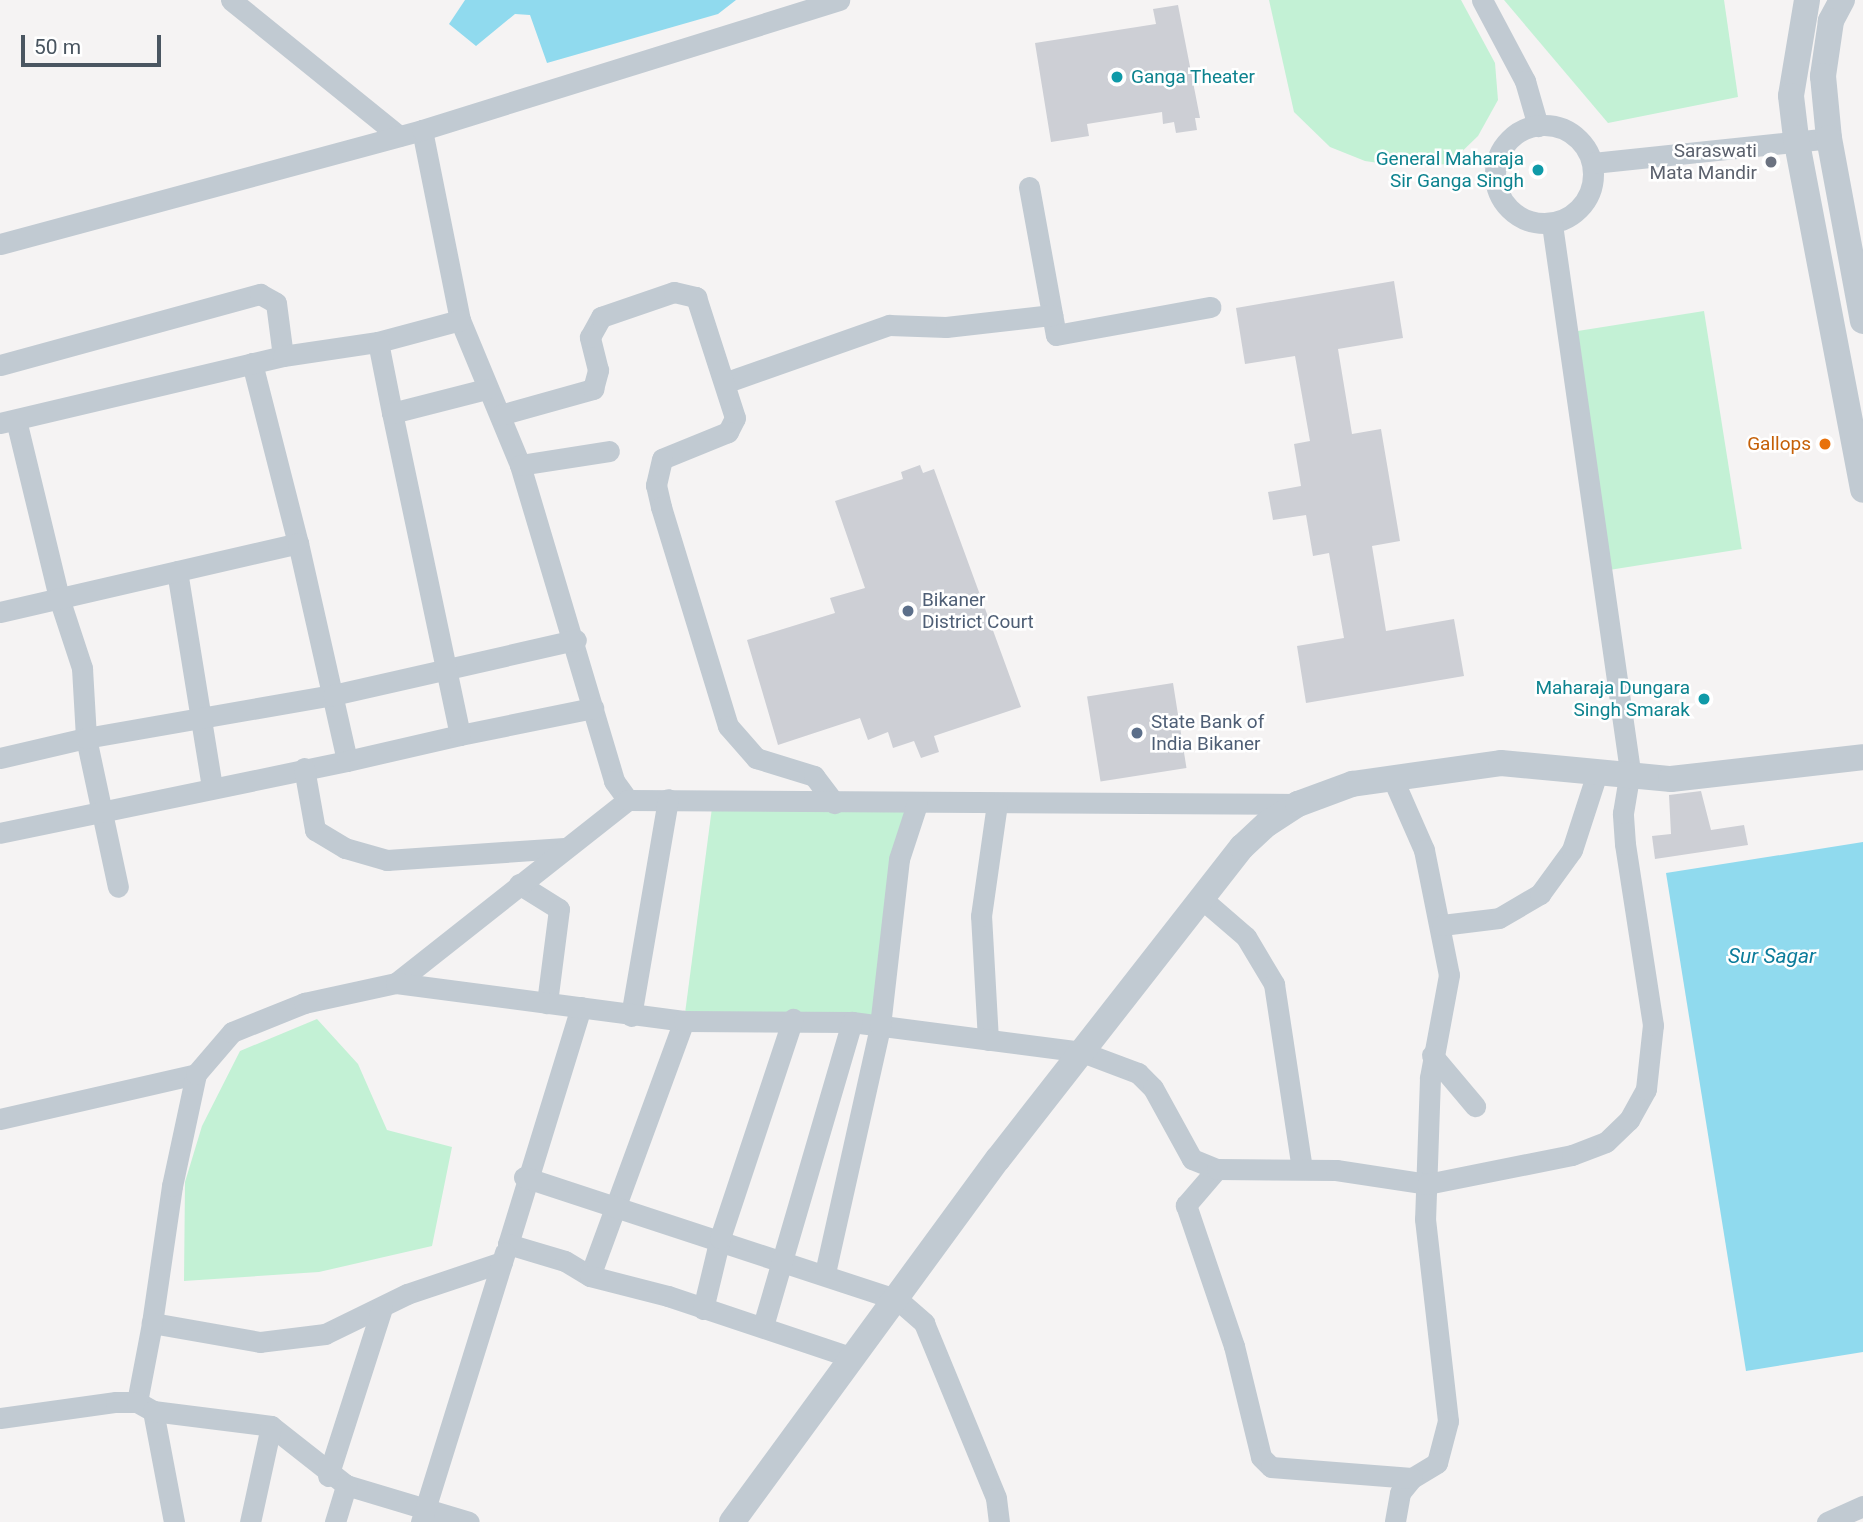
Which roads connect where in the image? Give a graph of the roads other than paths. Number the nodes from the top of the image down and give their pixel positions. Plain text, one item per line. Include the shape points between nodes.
1 (231, 0) edge
2 (839, 0) edge
3 (1482, 0) edge
4 (1807, 0) edge
5 (1842, 0) edge
6 (772, 9) edge
7 (1538, 126) junction
8 (422, 130) junction
9 (399, 136) junction
10 (1796, 138) junction
11 (1829, 138) junction
12 (1593, 163) junction
13 (1029, 187) dead end
14 (1552, 224) junction
15 (0, 244) edge
16 (1210, 307) dead end
17 (1052, 315) junction
18 (460, 320) junction
19 (1863, 321) edge
20 (378, 342) junction
21 (283, 356) junction
22 (252, 363) junction
23 (0, 365) edge
24 (727, 382) junction
25 (486, 389) junction
26 (393, 413) junction
27 (500, 415) junction
28 (8, 421) edge
29 (609, 451) dead end
30 (520, 465) junction
31 (1863, 490) edge
32 (298, 542) junction
33 (177, 571) junction
34 (58, 598) junction
35 (0, 612) edge
36 (576, 640) junction
37 (447, 671) junction
38 (333, 695) junction
39 (593, 708) junction
40 (198, 720) junction
41 (460, 735) junction
42 (86, 738) junction
43 (1863, 757) edge
44 (0, 758) edge
45 (347, 761) junction
46 (304, 768) junction
47 (1597, 773) junction
48 (1392, 777) junction
49 (1629, 778) junction
50 (212, 786) junction
51 (668, 799) junction
52 (628, 800) junction
53 (834, 803) junction
54 (917, 804) junction
55 (997, 804) junction
56 (1298, 804) junction
57 (103, 810) junction
58 (0, 833) edge
59 (565, 848) junction
60 (519, 884) junction
61 (118, 887) dead end
62 (1202, 900) junction
63 (1442, 925) junction
64 (396, 983) junction
65 (547, 1003) junction
66 (581, 1007) junction
67 (631, 1016) junction
68 (793, 1019) junction
69 (684, 1021) junction
70 (852, 1022) junction
71 (880, 1026) junction
72 (988, 1040) junction
73 (1082, 1052) junction
74 (1432, 1055) junction
75 (196, 1074) junction
76 (1475, 1106) dead end
77 (0, 1119) edge
78 (1217, 1169) junction
79 (1302, 1169) junction
80 (524, 1177) junction
81 (1427, 1184) junction
82 (614, 1205) junction
83 (720, 1238) junction
84 (505, 1253) junction
85 (779, 1258) junction
86 (825, 1273) junction
87 (590, 1276) junction
88 (898, 1300) junction
89 (382, 1308) junction
90 (703, 1309) junction
91 (152, 1323) junction
92 (763, 1326) junction
93 (853, 1358) junction
94 (145, 1407) junction
95 (0, 1418) edge
96 (271, 1426) junction
97 (1412, 1478) junction
98 (337, 1480) junction
99 (1863, 1506) edge
100 (423, 1516) edge
101 (174, 1522) edge
102 (250, 1522) edge
103 (335, 1522) edge
104 (469, 1522) edge
105 (732, 1522) edge
106 (1000, 1522) edge
107 (1395, 1522) edge
108 (1827, 1522) edge

1 - 9 street
2 - 6 street
3 - 7 street via 1525,81
4 - 10 street via 1791,96
5 - 11 street via 1831,21 1823,76
6 - 8 street
7 - 12 street via 1563,128 1586,147
7 - 14 street via 1520,130 1505,142 1494,162 1496,193 1513,216
8 - 9 street
8 - 18 street
9 - 15 street
10 - 11 street
10 - 12 street
10 - 31 street
11 - 19 street
12 - 14 street via 1589,197 1577,213
13 - 17 street
14 - 49 street
16 - 17 street via 1056,334
17 - 24 street via 946,327 889,325
18 - 20 street
18 - 25 street
20 - 21 street
20 - 26 street
21 - 22 street
21 - 23 street via 276,303 260,294
22 - 28 street
22 - 32 street
24 - 27 street via 696,297 674,292 601,317 591,328 597,379 584,396
24 - 53 street via 733,426 662,459 656,472 658,496 729,726 756,758 814,776
25 - 26 street
25 - 27 street
26 - 37 street
27 - 30 street
28 - 34 street
29 - 30 street
30 - 36 street
32 - 33 street
32 - 38 street
33 - 34 street
33 - 40 street
34 - 35 street
34 - 42 street via 82,668
36 - 37 street
36 - 39 street
37 - 38 street
37 - 41 street
38 - 40 street
38 - 45 street
39 - 41 street
39 - 52 street via 614,780
40 - 42 street
40 - 50 street
41 - 45 street
42 - 44 street
42 - 57 street
43 - 49 street via 1671,779
45 - 46 street
46 - 50 street
46 - 59 street via 315,830 345,848 387,860
47 - 48 street via 1501,763
47 - 49 street
47 - 63 street via 1572,850 1540,894 1499,918
48 - 56 street via 1352,784
48 - 63 street via 1424,850
49 - 81 street via 1623,813 1625,844 1653,1025 1646,1089 1629,1120 1606,1142 1572,1155
50 - 57 street
51 - 52 street
51 - 53 street
51 - 67 street
52 - 59 street
53 - 54 street
54 - 55 street
54 - 71 street via 899,859
55 - 56 street
55 - 72 street via 981,916
56 - 62 street via 1242,847
57 - 58 street
57 - 61 street
59 - 60 street
60 - 64 street
60 - 65 street via 559,909
62 - 73 street
62 - 79 street via 1246,937 1274,984
63 - 74 street via 1449,975
64 - 65 street
64 - 75 street via 304,1003 232,1032
65 - 66 street
66 - 67 street
66 - 80 street
67 - 69 street
68 - 69 street
68 - 70 street
68 - 83 street
69 - 82 street
70 - 71 street
70 - 85 street
71 - 72 street
71 - 86 street
72 - 73 street
73 - 78 street via 1138,1073 1153,1088 1192,1159
73 - 88 street
74 - 76 street
74 - 81 street
75 - 77 street
75 - 91 street
78 - 79 street
78 - 97 street via 1186,1205 1234,1346 1261,1457 1271,1467
79 - 81 street
80 - 82 street
80 - 84 street
81 - 97 street via 1425,1219 1448,1421 1437,1463
82 - 83 street
82 - 87 street
83 - 85 street
83 - 90 street
84 - 87 street via 565,1261
84 - 89 street
84 - 100 street
85 - 86 street
85 - 92 street
86 - 88 street
87 - 90 street
88 - 93 street
88 - 106 street via 924,1324 996,1498
89 - 91 street via 325,1334 260,1342
89 - 98 street
90 - 92 street
91 - 94 street
92 - 93 street
93 - 105 street
94 - 95 street
94 - 96 street
94 - 101 street
96 - 98 street via 296,1441
96 - 102 street
97 - 107 street via 1400,1493
98 - 100 street
98 - 103 street
99 - 108 street
100 - 104 street

